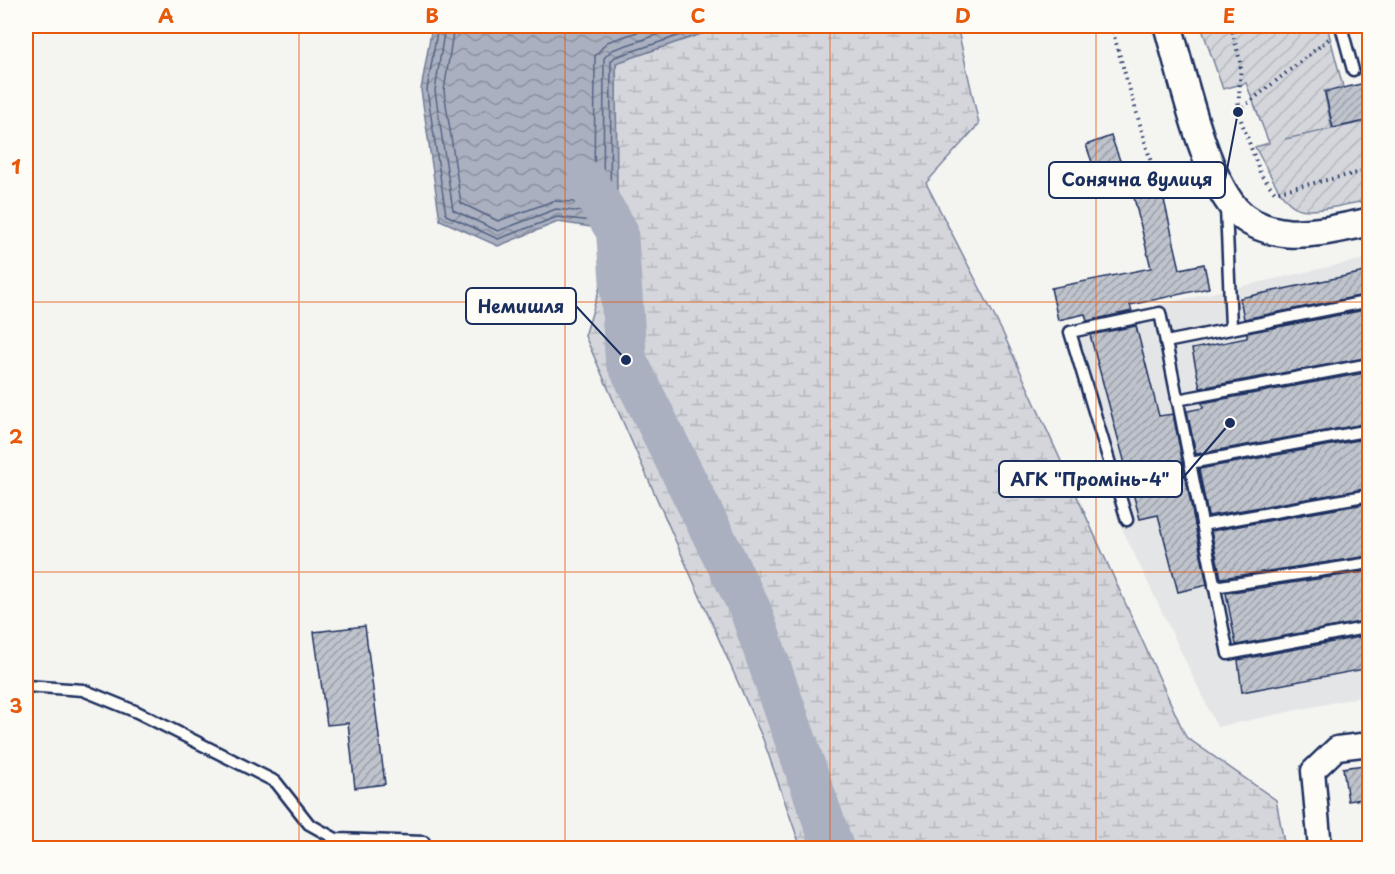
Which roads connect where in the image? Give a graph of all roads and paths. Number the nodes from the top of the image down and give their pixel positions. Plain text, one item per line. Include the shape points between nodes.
1 (1111, 26) edge
2 (1168, 26) edge
3 (1231, 26) edge
4 (1341, 27) edge
5 (1353, 70) dead end
6 (1238, 112) junction
7 (1151, 162) dead end
8 (1370, 170) edge
9 (1226, 195) junction
10 (1370, 222) edge
11 (1370, 301) edge
12 (1231, 327) junction
13 (1166, 342) junction
14 (1370, 364) edge
15 (1178, 400) junction
16 (1370, 430) edge
17 (1190, 463) junction
18 (1370, 495) edge
19 (1127, 520) dead end
20 (1202, 525) junction
21 (1370, 563) edge
22 (1214, 587) junction
23 (1370, 627) edge
24 (26, 686) edge
25 (1370, 744) edge
26 (424, 842) dead end
27 (1320, 849) edge

1 - 7 path
2 - 9 street via 1203,143
3 - 6 path via 1241,65
4 - 5 lane
4 - 6 path
6 - 8 path via 1261,176 1275,192
9 - 10 street via 1244,218 1293,233
9 - 12 lane
11 - 12 lane
12 - 13 lane
13 - 15 lane
13 - 19 lane via 1160,314 1070,332
14 - 15 lane
15 - 17 lane
16 - 17 lane
17 - 20 lane
18 - 20 lane
20 - 22 lane
21 - 22 lane
22 - 23 lane via 1228,654
24 - 26 lane via 82,690 137,712 276,782 309,824 336,839
25 - 27 street via 1336,748 1313,771

